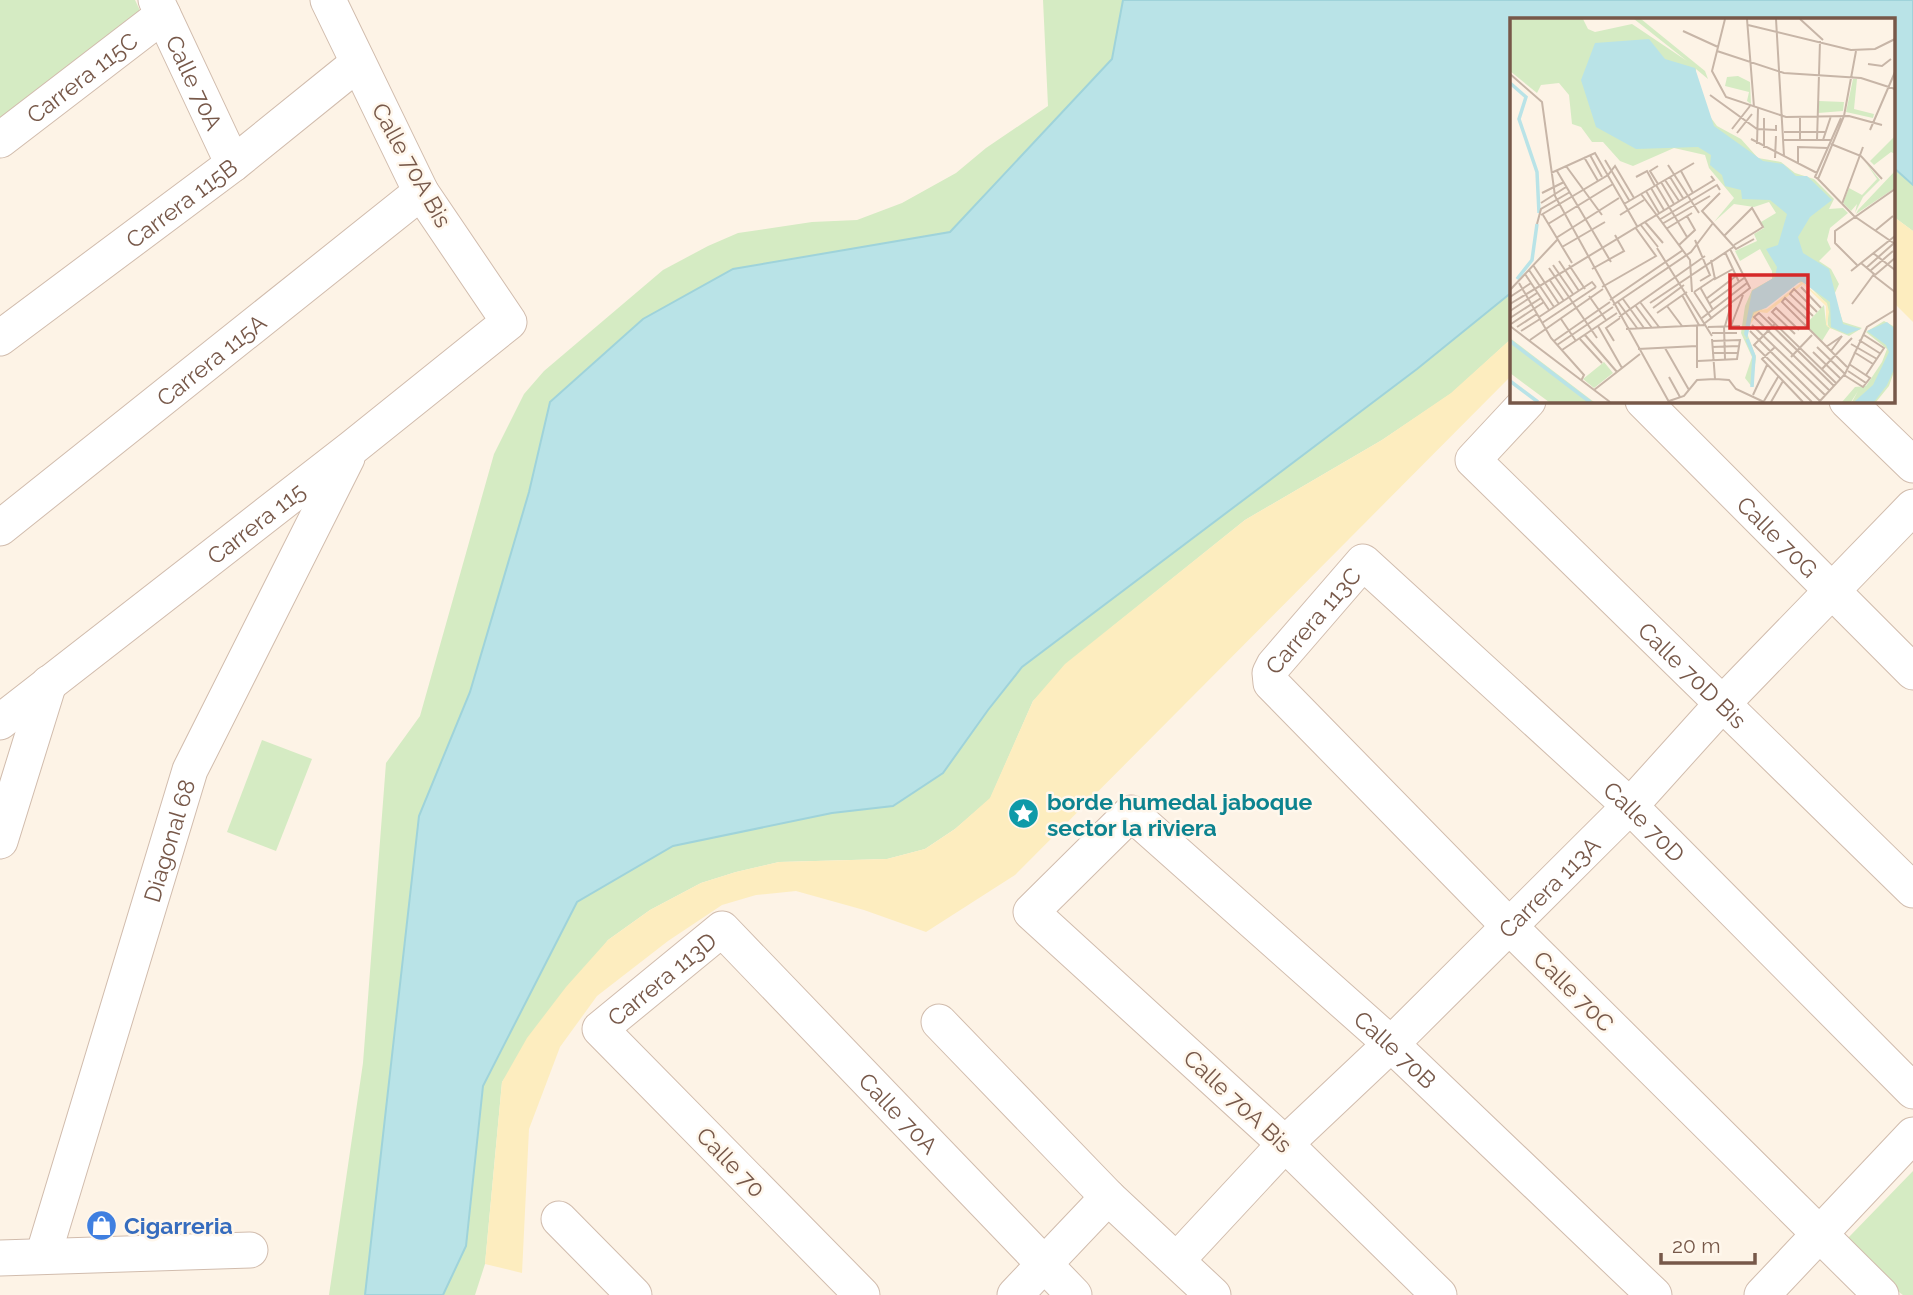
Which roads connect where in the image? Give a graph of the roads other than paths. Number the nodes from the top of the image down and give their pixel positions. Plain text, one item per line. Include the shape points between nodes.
1 (328, 0) edge
2 (159, 8) edge
3 (358, 64) junction
4 (0, 140) edge
5 (233, 164) junction
6 (421, 192) junction
7 (509, 322) joint
8 (0, 338) edge
9 (1527, 402) edge
10 (1644, 402) edge
11 (1848, 402) edge
12 (352, 448) junction
13 (1913, 465) edge
14 (1913, 507) edge
15 (0, 528) edge
16 (1363, 562) joint
17 (1832, 590) junction
18 (1913, 672) edge
19 (49, 683) junction
20 (1270, 684) joint
21 (1722, 704) junction
22 (0, 722) edge
23 (1630, 806) junction
24 (0, 841) edge
25 (1913, 890) edge
26 (1031, 912) joint
27 (1509, 926) junction
28 (722, 929) joint
29 (939, 1022) dead end
30 (600, 1028) joint
31 (1391, 1044) junction
32 (1913, 1091) edge
33 (1913, 1135) edge
34 (1285, 1144) junction
35 (1108, 1197) junction
36 (559, 1219) dead end
37 (1818, 1233) junction
38 (250, 1250) dead end
39 (43, 1256) junction
40 (0, 1258) edge
41 (1177, 1260) junction
42 (1044, 1265) junction
43 (634, 1295) edge
44 (862, 1295) edge
45 (1015, 1295) edge
46 (1074, 1295) edge
47 (1213, 1295) edge
48 (1439, 1295) edge
49 (1654, 1295) edge
50 (1762, 1295) edge
51 (1881, 1295) edge

1 - 3 street, Calle 70A Bis
2 - 4 street, Carrera 115C
2 - 5 street, Calle 70A
3 - 5 street, Carrera 115B
3 - 6 street, Calle 70A Bis
5 - 8 street, Carrera 115B
6 - 7 street, Calle 70A Bis
6 - 15 street, Carrera 115A
7 - 12 street, Carrera 115
9 - 21 street, Calle 70D Bis via 1473,460
10 - 17 street, Calle 70G
11 - 13 street
12 - 19 street, Carrera 115
12 - 39 street, Diagonal 68 via 190,770
14 - 17 street, Carrera 113A
16 - 20 street, Carrera 113C via 1274,665
16 - 23 street, Calle 70D
17 - 18 street, Calle 70G
17 - 21 street, Carrera 113A
19 - 22 street, Carrera 115
19 - 24 street
20 - 27 street, Calle 70C
21 - 23 street, Carrera 113A
21 - 25 street, Calle 70D Bis
23 - 27 street, Carrera 113A
23 - 32 street, Calle 70D
26 - 31 street, Calle 70B via 1131,813
26 - 34 street, Calle 70A Bis
27 - 31 street, Carrera 113A
27 - 37 street, Calle 70C
28 - 30 street, Carrera 113D
28 - 42 street, Calle 70A
29 - 35 street
30 - 44 street, Calle 70
31 - 34 street, Carrera 113A
31 - 49 street, Calle 70B
33 - 37 street
34 - 41 street, Carrera 113A
34 - 48 street, Calle 70A Bis
35 - 41 street
35 - 42 street
36 - 43 street
37 - 50 street
37 - 51 street, Calle 70C
38 - 39 street
39 - 40 street
41 - 47 street
42 - 45 street
42 - 46 street, Calle 70A

